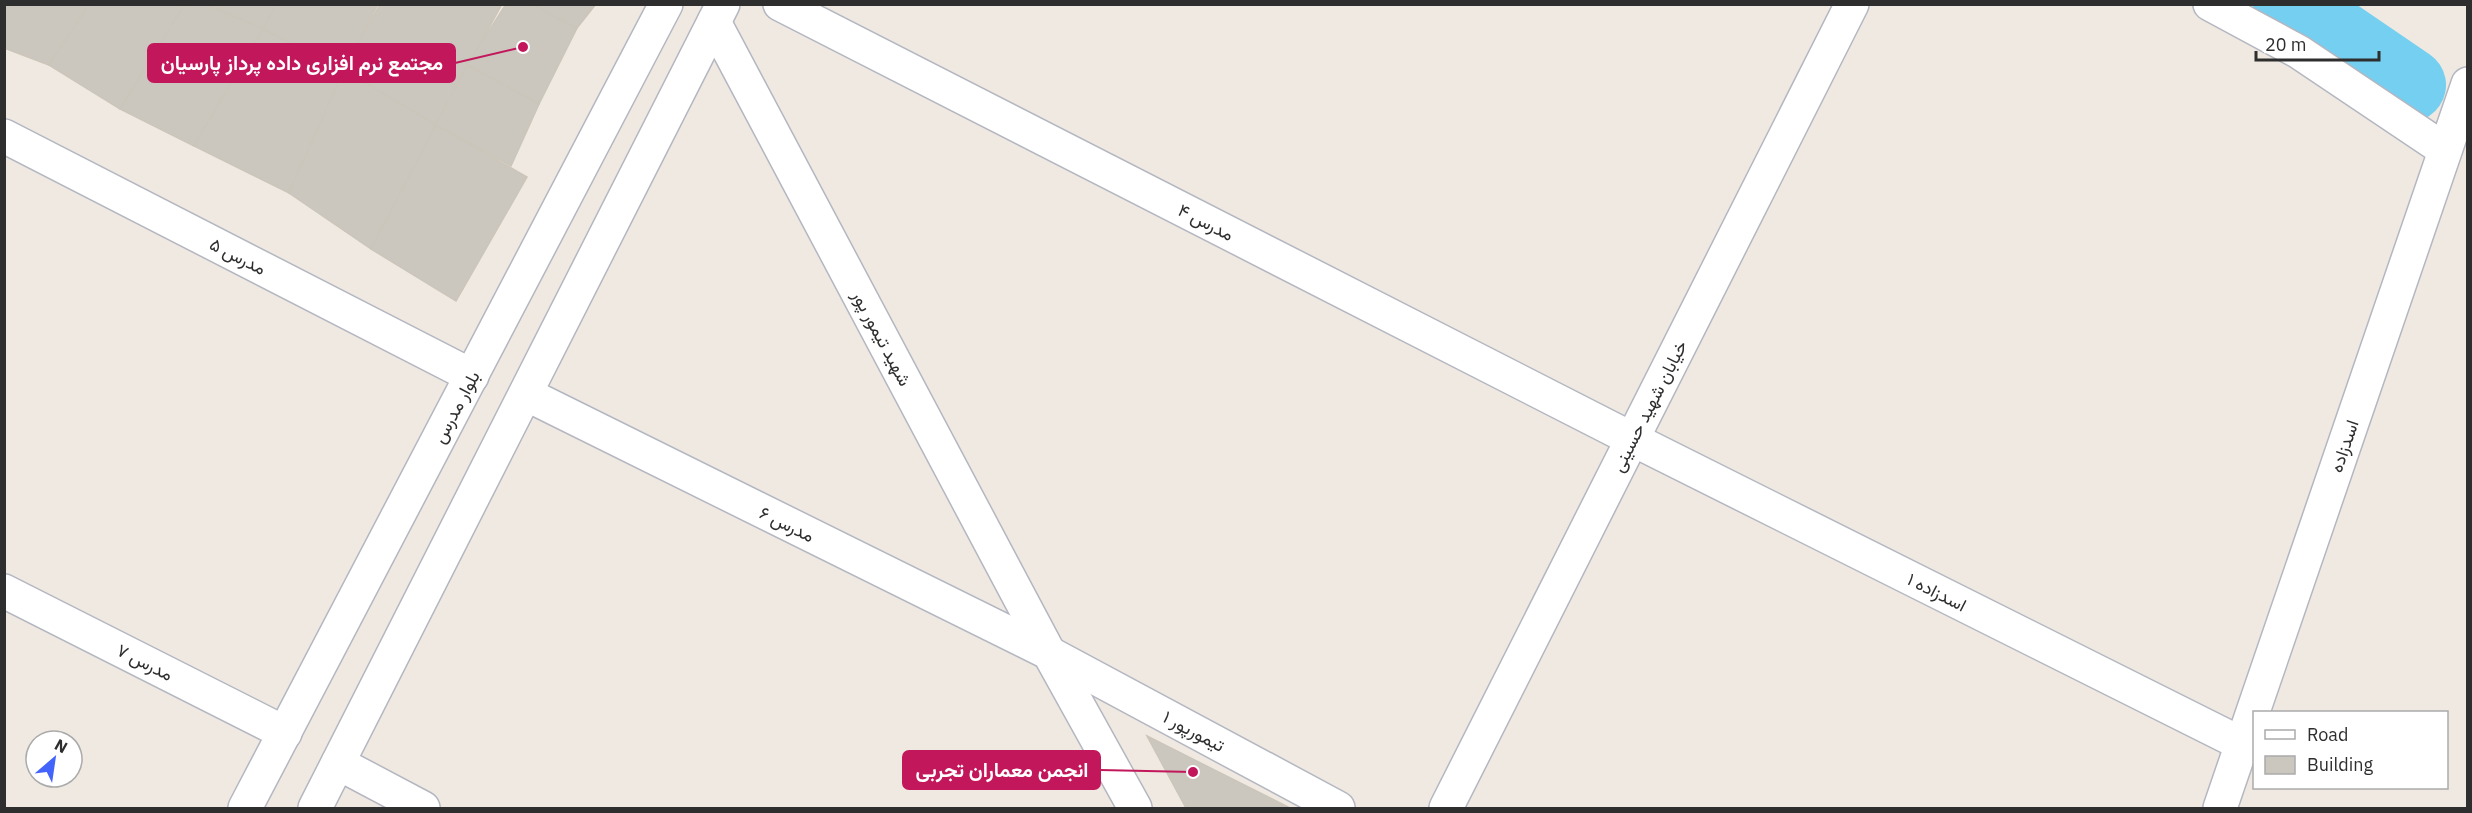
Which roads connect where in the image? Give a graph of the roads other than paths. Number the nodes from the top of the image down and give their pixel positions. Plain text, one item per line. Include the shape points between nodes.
1 (666, 4) edge
2 (780, 4) edge
3 (1852, 4) edge
4 (2210, 4) edge
5 (718, 14) edge
6 (2468, 84) edge
7 (4, 136) edge
8 (2445, 150) junction
9 (472, 376) junction
10 (526, 394) junction
11 (1632, 439) junction
12 (4, 591) edge
13 (1049, 653) junction
14 (2253, 711) edge
15 (2253, 712) edge
16 (285, 733) junction
17 (2242, 744) junction
18 (338, 764) junction
19 (245, 808) edge
20 (315, 808) edge
21 (423, 808) edge
22 (1136, 808) edge
23 (1338, 808) edge
24 (1446, 808) edge
25 (2220, 808) edge

1 - 9 street, بلوار مدرس
2 - 11 street, مدرس ۴
3 - 11 street, خیابان شهید حسینی
4 - 8 street via 2299,52
5 - 10 street
5 - 13 street, شهید تیمور پور
6 - 8 street, اسدزاده
7 - 9 street, مدرس ۵
8 - 14 street, اسدزاده
9 - 16 street, بلوار مدرس
10 - 13 street, مدرس ۶
10 - 18 street
11 - 17 street, اسدزاده ۱
11 - 24 street, خیابان شهید حسینی
12 - 16 street, مدرس ۷
13 - 22 street, شهید تیمور پور
13 - 23 street, تیمورپور ۱
15 - 17 street, اسدزاده
16 - 19 street, بلوار مدرس
17 - 25 street, اسدزاده
18 - 20 street
18 - 21 street

